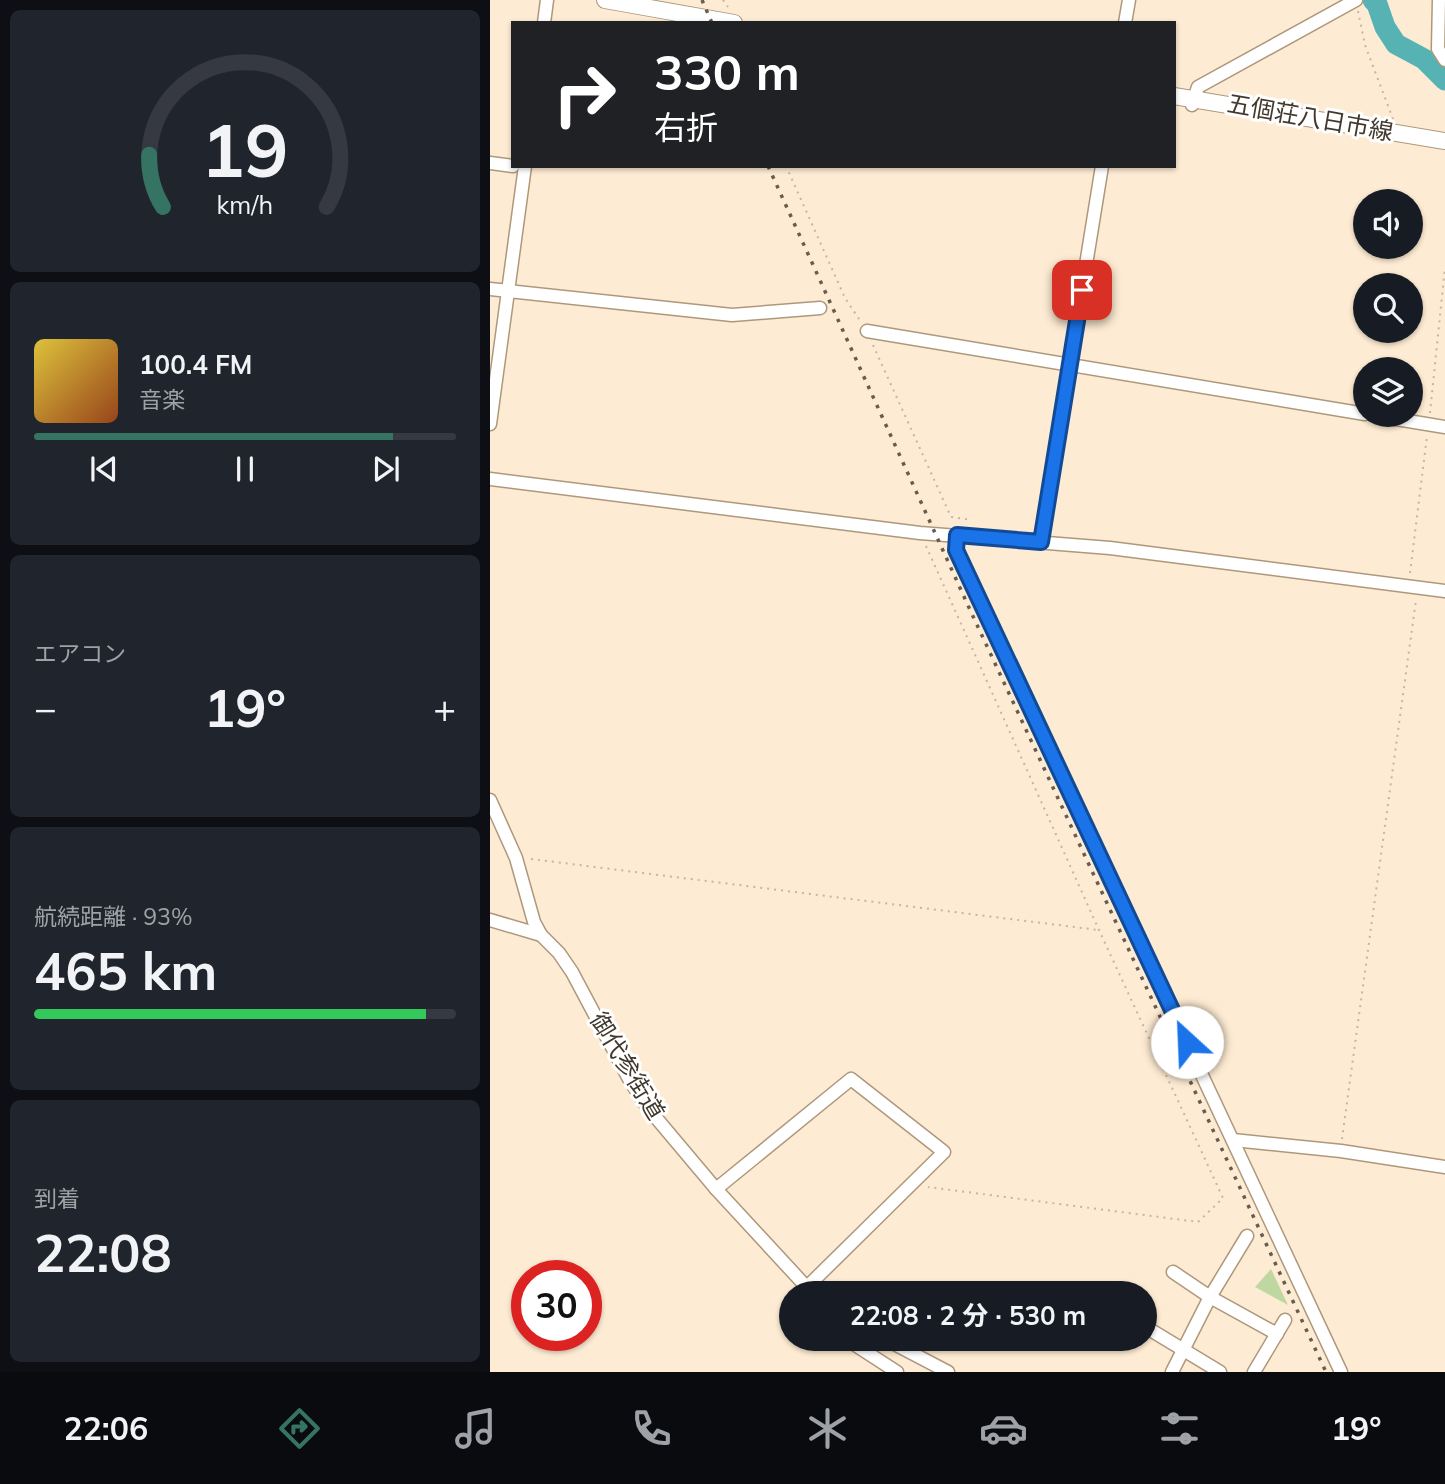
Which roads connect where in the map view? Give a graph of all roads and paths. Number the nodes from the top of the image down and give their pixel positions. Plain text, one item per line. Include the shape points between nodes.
1 (547, 0) edge
2 (605, 0) edge
3 (1129, 0) edge
4 (1356, 0) edge
5 (1439, 0) edge
6 (544, 21) edge
7 (723, 21) edge
8 (1125, 21) edge
9 (1443, 53) edge
10 (1176, 97) edge
11 (1192, 102) junction
12 (1397, 133) junction
13 (1445, 141) edge
14 (490, 163) edge
15 (511, 165) edge
16 (520, 168) edge
17 (787, 168) edge
18 (1102, 168) edge
19 (490, 289) edge
20 (509, 291) junction
21 (820, 308) dead end
22 (867, 331) junction
23 (1070, 365) junction
24 (1353, 412) edge
25 (490, 417) edge
26 (1423, 423) edge
27 (490, 424) edge
28 (1445, 427) edge
29 (490, 479) edge
30 (920, 533) junction
31 (962, 535) junction
32 (1041, 542) junction
33 (1418, 589) junction
34 (1445, 591) edge
35 (490, 800) edge
36 (516, 858) junction
37 (490, 920) edge
38 (1099, 930) junction
39 (541, 935) junction
40 (1233, 1140) junction
41 (1341, 1151) junction
42 (1445, 1167) edge
43 (913, 1185) junction
44 (716, 1189) junction
45 (1248, 1236) dead end
46 (1173, 1272) dead end
47 (800, 1281) edge
48 (819, 1281) edge
49 (1210, 1297) junction
50 (1286, 1320) dead end
51 (1157, 1333) edge
52 (1277, 1334) junction
53 (1184, 1349) junction
54 (865, 1351) edge
55 (908, 1351) edge
56 (897, 1372) edge
57 (948, 1372) edge
58 (1172, 1372) edge
59 (1220, 1372) edge
60 (1254, 1372) edge
61 (1341, 1372) edge

1 - 6 street
2 - 7 main road
3 - 8 street
4 - 11 street via 1198,87
4 - 12 path via 1365,45
5 - 9 street
10 - 11 main road, 五個荘八日市線
11 - 12 main road, 五個荘八日市線
12 - 13 main road, 五個荘八日市線
14 - 15 street
16 - 20 street
17 - 22 path via 845,298
18 - 23 street
19 - 20 street
20 - 21 street via 732,315
20 - 25 street
22 - 23 street
22 - 31 path via 951,517 966,519
23 - 24 street
23 - 32 street
25 - 27 street
26 - 28 street
29 - 30 street
30 - 31 street
30 - 38 path
31 - 32 street
31 - 40 street via 956,550
32 - 33 street
33 - 34 street
33 - 41 path
35 - 36 street
36 - 38 path
36 - 39 street
37 - 39 street
38 - 43 path via 1223,1198 1198,1222
39 - 44 street, 御代参街道 via 572,972 647,1107
40 - 41 street
40 - 61 street
41 - 42 street
43 - 44 street via 944,1152 851,1079
43 - 48 street
44 - 47 street, 御代参街道
45 - 49 street
46 - 49 street
49 - 52 street
49 - 53 street
50 - 52 street
51 - 53 street
52 - 60 street
53 - 58 street
53 - 59 street
54 - 56 street
55 - 57 street

